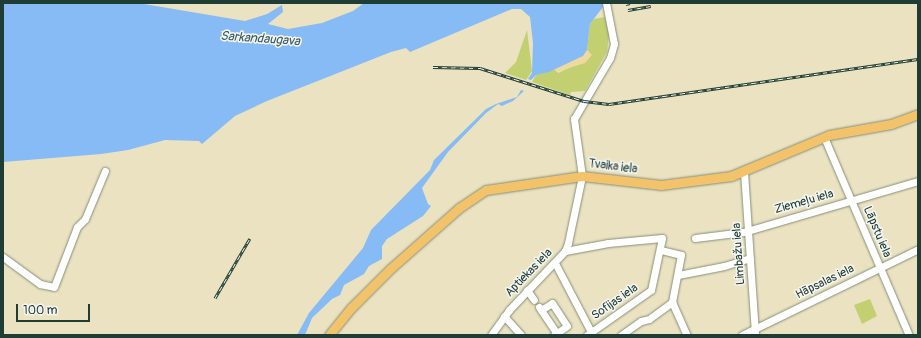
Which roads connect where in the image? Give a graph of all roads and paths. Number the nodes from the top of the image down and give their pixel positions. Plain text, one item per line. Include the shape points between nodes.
1 (606, 3) edge
2 (918, 114) edge
3 (824, 137) junction
4 (105, 171) dead end
5 (744, 172) junction
6 (582, 176) junction
7 (918, 180) edge
8 (851, 200) junction
9 (748, 229) junction
10 (695, 238) dead end
11 (918, 249) edge
12 (661, 250) junction
13 (565, 252) junction
14 (3, 257) edge
15 (750, 258) junction
16 (555, 263) junction
17 (880, 267) junction
18 (678, 274) junction
19 (527, 290) junction
20 (534, 300) dead end
21 (672, 302) junction
22 (504, 316) junction
23 (755, 332) edge
24 (556, 334) edge
25 (589, 334) edge
26 (329, 335) edge
27 (492, 335) edge
28 (521, 335) edge
29 (621, 335) edge
30 (687, 335) edge
31 (742, 335) edge
32 (909, 335) edge

1 - 6 street, Aptiekas iela via 614,35 612,50 574,119
2 - 3 main road, Tvaika iela via 891,124
3 - 5 main road, Tvaika iela
3 - 8 street, Lāpstu iela
4 - 14 street via 85,219 77,227 54,286 40,284
5 - 6 main road, Tvaika iela via 661,185
5 - 9 street, Limbažu iela
6 - 13 street, Aptiekas iela
6 - 26 main road, Tvaika iela via 482,192 390,268
7 - 8 street, Ziemeļu iela
8 - 9 street, Ziemeļu iela
8 - 17 street, Lāpstu iela
9 - 10 street, Ziemeļu iela via 744,232
9 - 15 street, Limbažu iela
11 - 17 street, Hāpsalas iela
12 - 13 street, Sofijas iela via 662,238 608,243
12 - 18 street via 681,254
12 - 25 street, Sofijas iela via 651,290
13 - 16 street, Aptiekas iela
15 - 18 street via 724,266
15 - 23 street, Limbažu iela
16 - 19 street, Aptiekas iela
16 - 25 street
17 - 23 street, Hāpsalas iela
17 - 32 street, Lāpstu iela
18 - 21 street
19 - 20 street
19 - 22 street, Aptiekas iela
21 - 29 street
21 - 30 street
22 - 27 street, Aptiekas iela
22 - 28 street
23 - 31 street, Hāpsalas iela
24 - 24 street via 540,309 552,303 567,326

